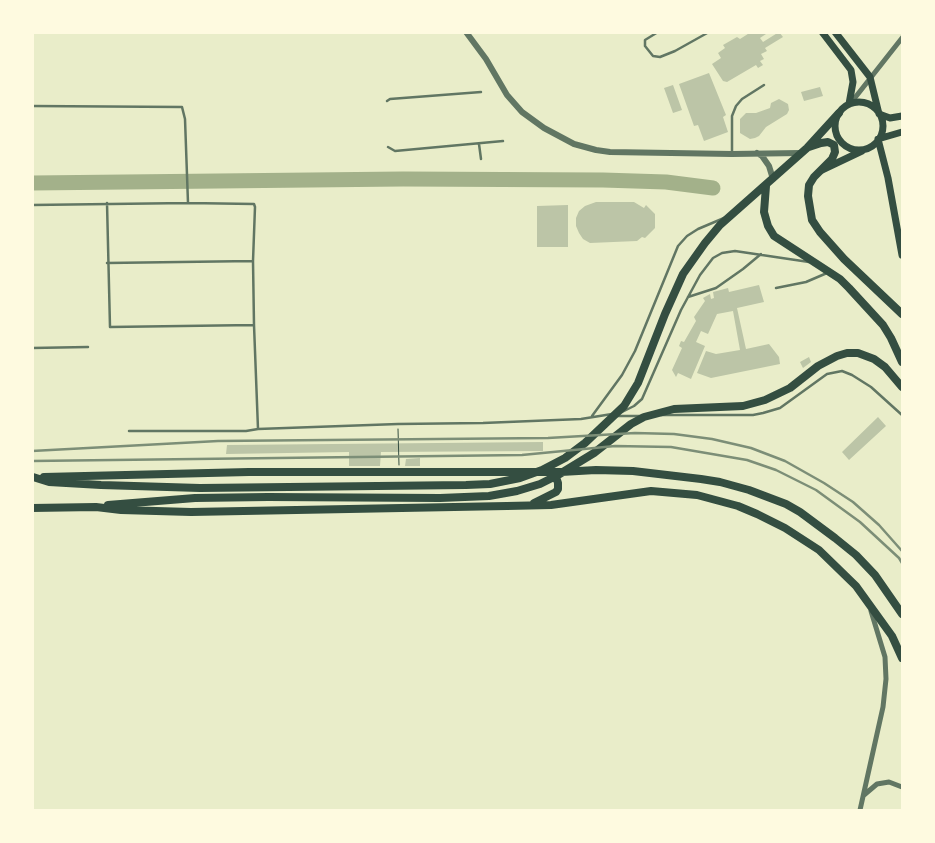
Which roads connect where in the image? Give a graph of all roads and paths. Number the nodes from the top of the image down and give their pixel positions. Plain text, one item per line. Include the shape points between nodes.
1 (466, 32) edge
2 (658, 32) edge
3 (709, 32) edge
4 (718, 32) edge
5 (727, 32) edge
6 (822, 32) edge
7 (835, 32) edge
8 (902, 38) edge
9 (870, 77) junction
10 (764, 85) dead end
11 (481, 92) dead end
12 (387, 100) dead end
13 (849, 104) junction
14 (32, 106) edge
15 (839, 113) junction
16 (879, 114) junction
17 (902, 116) edge
18 (902, 132) edge
19 (878, 140) junction
20 (503, 141) dead end
21 (479, 144) junction
22 (388, 147) dead end
23 (868, 148) junction
24 (804, 151) junction
25 (757, 153) junction
26 (732, 154) junction
27 (481, 159) dead end
28 (822, 170) junction
29 (773, 179) junction
30 (766, 186) junction
31 (107, 203) junction
32 (188, 203) junction
33 (32, 205) edge
34 (740, 208) junction
35 (761, 254) junction
36 (902, 255) edge
37 (253, 261) junction
38 (107, 263) junction
39 (816, 264) junction
40 (829, 272) junction
41 (776, 288) dead end
42 (688, 297) junction
43 (902, 314) edge
44 (254, 325) junction
45 (88, 346) dead end
46 (32, 348) edge
47 (902, 362) edge
48 (902, 387) edge
49 (902, 415) edge
50 (600, 416) junction
51 (591, 417) junction
52 (398, 424) junction
53 (258, 429) junction
54 (130, 431) dead end
55 (548, 472) junction
56 (400, 473) junction
57 (32, 477) edge
58 (527, 505) junction
59 (96, 507) junction
60 (32, 508) edge
61 (869, 603) junction
62 (902, 614) edge
63 (902, 658) edge
64 (902, 786) edge
65 (864, 795) junction
66 (860, 810) edge

1 - 26 street via 507,95 522,112 564,140 610,152
2 - 3 lane via 646,40 645,46 653,56 660,57
4 - 5 lane
6 - 13 main road via 851,70 853,82
7 - 9 main road
8 - 9 street
9 - 13 street
9 - 16 main road
10 - 26 lane via 742,98 736,106 732,116
11 - 12 lane
13 - 15 main road
13 - 16 main road via 862,103
14 - 32 lane via 182,106
15 - 23 main road via 836,132 843,144 855,150
15 - 24 main road
16 - 17 main road via 890,118
16 - 19 main road via 882,127
18 - 19 main road
19 - 23 main road
19 - 36 main road
20 - 21 lane
21 - 22 lane via 395,150
21 - 27 lane
23 - 28 main road
24 - 25 street
24 - 28 main road via 820,142 834,145 835,154
24 - 29 main road
25 - 26 street
25 - 29 street via 769,166
28 - 43 main road via 809,185 812,220 844,260
29 - 30 main road
30 - 34 main road
30 - 39 main road via 764,212 774,236
31 - 32 lane
31 - 33 lane
31 - 38 lane
32 - 37 lane via 254,204
34 - 51 lane via 698,228 678,246 635,351 622,376
34 - 57 main road via 705,243 684,274 629,398 593,437 542,470 490,484 466,485 200,488 49,482
35 - 39 lane
35 - 42 lane via 716,288
35 - 42 lane via 722,252 700,275
37 - 38 lane
37 - 44 lane
38 - 44 lane via 110,327
39 - 40 main road
40 - 41 lane via 806,282
40 - 47 main road via 849,288 883,325
42 - 50 lane via 642,399 625,411
44 - 53 lane
45 - 46 lane
48 - 59 main road via 874,359 848,353 818,366 790,388 765,400 743,406 674,409 644,417 572,468 540,484 489,496 195,498
49 - 50 lane via 866,384 842,371 827,374 780,408 753,415
50 - 51 lane
51 - 52 lane
52 - 53 lane
52 - 56 path
53 - 54 lane
55 - 56 main road
55 - 58 main road via 557,480 558,489
55 - 62 main road via 633,471 701,479 749,490 786,504 824,529 856,556 884,586
56 - 57 main road via 249,472
58 - 59 main road via 191,512
58 - 61 main road via 663,491 738,506 785,528 820,550
59 - 60 main road
61 - 63 main road via 892,636
61 - 65 street via 885,657 886,679
64 - 65 street via 889,782 877,784
65 - 66 street

